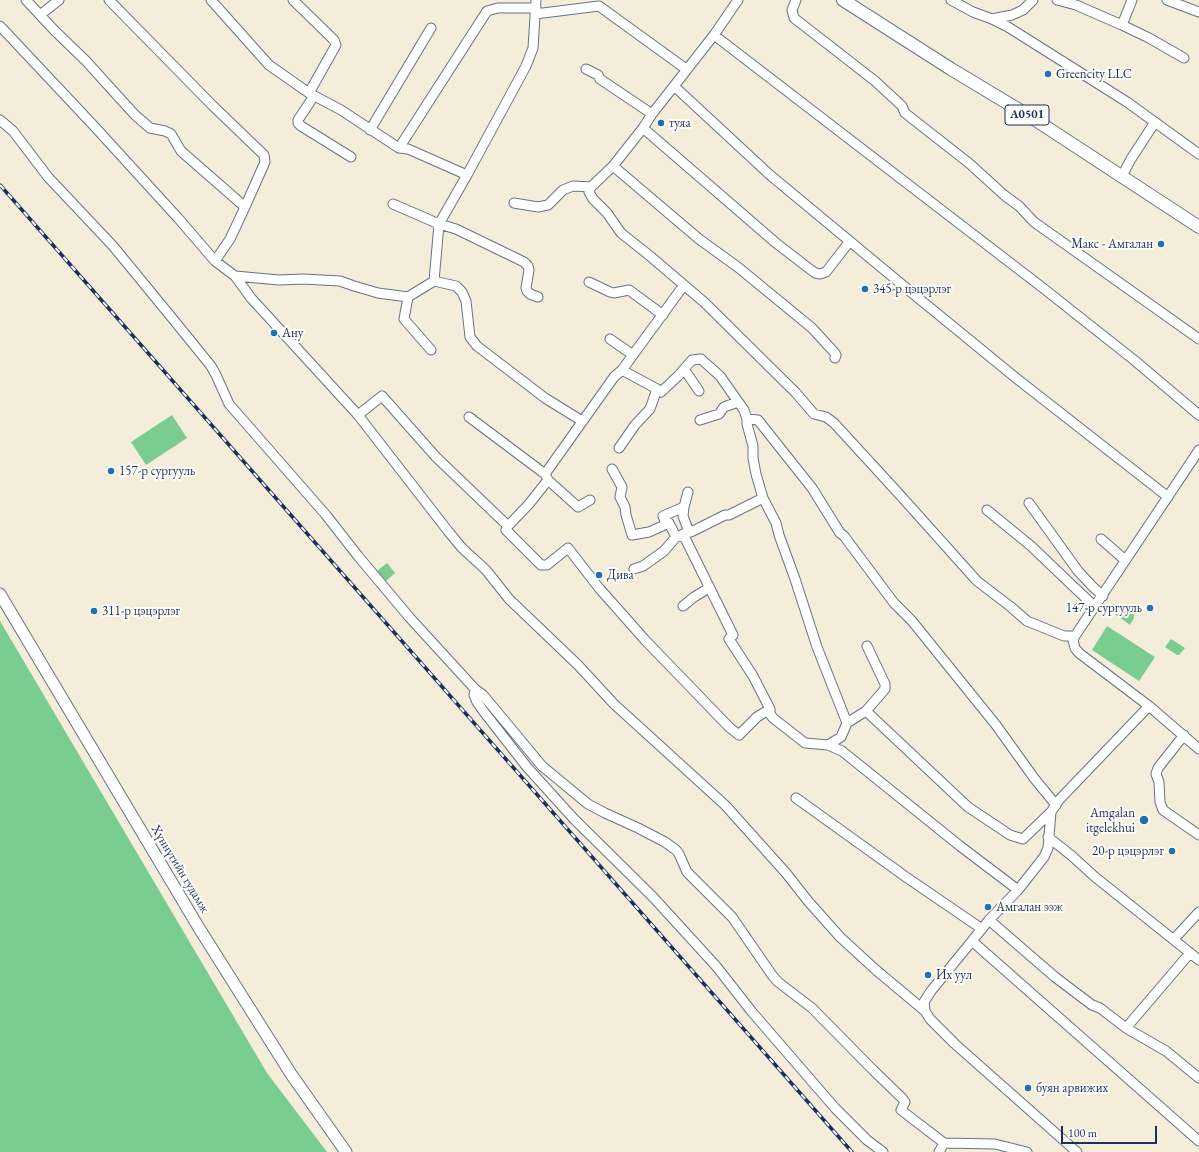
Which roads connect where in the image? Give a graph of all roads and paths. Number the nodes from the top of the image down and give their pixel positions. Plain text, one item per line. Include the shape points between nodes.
1 (26, 0) edge
2 (59, 0) edge
3 (109, 0) edge
4 (211, 0) edge
5 (293, 0) edge
6 (737, 0) edge
7 (796, 0) edge
8 (843, 0) edge
9 (951, 0) edge
10 (1033, 0) edge
11 (1057, 0) edge
12 (1132, 0) edge
13 (1167, 0) edge
14 (855, 3) edge
15 (536, 7) edge
16 (1199, 12) edge
17 (40, 15) junction
18 (992, 19) junction
19 (1122, 25) junction
20 (0, 26) edge
21 (431, 28) dead end
22 (714, 35) junction
23 (1184, 58) dead end
24 (586, 69) dead end
25 (686, 69) junction
26 (674, 86) junction
27 (312, 94) junction
28 (652, 114) junction
29 (0, 120) edge
30 (1155, 122) junction
31 (643, 128) junction
32 (370, 130) junction
33 (399, 148) junction
34 (1199, 154) edge
35 (351, 157) dead end
36 (612, 166) junction
37 (467, 175) junction
38 (1122, 176) junction
39 (591, 187) junction
40 (514, 203) dead end
41 (393, 204) dead end
42 (245, 208) junction
43 (439, 224) junction
44 (1199, 227) edge
45 (850, 241) junction
46 (215, 261) junction
47 (234, 276) junction
48 (434, 281) junction
49 (589, 282) dead end
50 (684, 285) junction
51 (408, 297) junction
52 (538, 297) dead end
53 (663, 315) junction
54 (610, 339) dead end
55 (1199, 339) edge
56 (431, 350) dead end
57 (633, 355) junction
58 (835, 358) dead end
59 (684, 368) junction
60 (622, 370) junction
61 (657, 389) junction
62 (699, 392) dead end
63 (738, 402) junction
64 (358, 415) junction
65 (1199, 415) edge
66 (469, 417) dead end
67 (747, 419) junction
68 (700, 420) dead end
69 (582, 422) junction
70 (619, 448) dead end
71 (1199, 450) edge
72 (612, 469) dead end
73 (546, 477) junction
74 (688, 492) dead end
75 (1168, 497) junction
76 (764, 498) junction
77 (590, 500) dead end
78 (1029, 503) dead end
79 (684, 506) junction
80 (987, 510) dead end
81 (666, 524) junction
82 (508, 526) junction
83 (683, 534) junction
84 (1102, 539) dead end
85 (1125, 560) junction
86 (634, 569) dead end
87 (709, 588) junction
88 (0, 594) edge
89 (1103, 596) junction
90 (683, 606) dead end
91 (1095, 606) junction
92 (1074, 636) junction
93 (867, 646) dead end
94 (474, 689) junction
95 (1149, 706) junction
96 (770, 709) junction
97 (866, 711) junction
98 (847, 723) junction
99 (1184, 735) junction
100 (828, 745) junction
101 (1199, 749) edge
102 (796, 798) dead end
103 (1053, 808) junction
104 (1199, 835) edge
105 (1048, 837) junction
106 (1018, 890) junction
107 (1199, 912) edge
108 (989, 920) junction
109 (982, 929) junction
110 (1174, 939) junction
111 (972, 940) junction
112 (1190, 953) junction
113 (1199, 960) edge
114 (925, 1011) junction
115 (1126, 1028) junction
116 (1199, 1078) edge
117 (1199, 1142) edge
118 (944, 1143) junction
119 (1074, 1151) edge
120 (346, 1152) edge
121 (883, 1152) edge
122 (939, 1152) edge
123 (1027, 1152) edge

1 - 17 street
2 - 17 street
3 - 42 street via 264,155 265,162
4 - 27 street via 269,65
5 - 27 street via 334,40 336,45
6 - 22 street
7 - 55 street via 792,10 794,18 875,81 902,106 905,113 970,164 1034,222
8 - 14 highway, A0501
9 - 18 street
10 - 18 street via 1023,10
11 - 19 street via 1076,5
12 - 19 street
13 - 16 street
14 - 38 highway, A0501 via 951,69
15 - 25 street via 599,6
15 - 33 street via 498,8 487,11
15 - 37 street via 533,48 526,66
17 - 42 street via 136,115 150,128 171,134 181,151
18 - 30 street via 1103,86
19 - 23 street
20 - 46 street
21 - 32 street
22 - 25 street
22 - 65 street via 1043,288
24 - 28 street
25 - 26 street
26 - 28 street
26 - 45 street via 770,175
27 - 32 street
27 - 35 street via 298,123
28 - 31 street
29 - 94 street via 13,131 48,177 128,264 211,366 229,404 326,515 410,618
30 - 34 street
30 - 38 street
31 - 36 street
31 - 45 street via 776,243 815,273 826,272
32 - 33 street
33 - 37 street via 408,149
36 - 39 street
36 - 58 street via 812,328 834,352
37 - 43 street
38 - 44 highway, A0501
39 - 40 street via 573,186 563,190 548,205 538,207
39 - 50 street via 589,192 593,199 621,233
41 - 43 street
42 - 46 street via 230,239
43 - 48 street
43 - 52 street via 456,229 524,262 529,270 527,291
45 - 75 street via 1016,378
46 - 47 street
47 - 51 street via 340,281 378,292
47 - 64 street
48 - 51 street
48 - 69 street via 456,286 462,292 466,301 470,337 477,346 545,398
49 - 53 street via 614,293 629,290
50 - 53 street
50 - 92 street via 814,414 826,417 847,437 977,581 1027,621 1064,636
51 - 56 street via 404,319
53 - 57 street
54 - 57 street
57 - 60 street
59 - 61 street via 661,392
59 - 62 street
59 - 63 street via 692,360 701,359 720,376
60 - 61 street
60 - 69 street via 614,377
61 - 70 street via 650,409
63 - 67 street
63 - 68 street via 724,407 719,414
64 - 82 street via 382,396 436,457
64 - 114 street via 462,548 486,570 509,599 578,665 614,704 725,805 840,937
66 - 73 street
67 - 76 street via 756,474
67 - 103 street via 758,420 812,488 840,533 894,603 912,621 996,725
69 - 73 street
71 - 75 street
72 - 81 street via 622,487 620,497 632,535 649,532
73 - 77 street via 578,507
73 - 82 street via 529,504
74 - 79 street
75 - 85 street
76 - 83 street
76 - 98 street via 776,523 817,647
78 - 89 street via 1078,572
79 - 81 street via 663,516
79 - 83 street
80 - 91 street via 1031,546
81 - 83 street via 669,523
82 - 96 street via 506,530 541,565 547,565 568,548 598,588 645,640 739,735 757,717
83 - 86 street via 664,551 643,566
83 - 87 street
84 - 85 street
85 - 89 street
87 - 90 street
87 - 96 street via 733,635 729,638
88 - 120 main road, Хүннүгийн гудамж via 199,928 291,1074
89 - 91 street
91 - 92 street
92 - 95 street via 1073,644 1077,652
93 - 97 street via 885,684 885,690
94 - 118 street via 483,695 542,766 580,797 676,850 687,872 732,917 778,982 812,1008 902,1098 905,1102 901,1110
94 - 121 street via 477,702 527,767 716,966 835,1108
95 - 99 street
95 - 103 street
96 - 100 street via 770,714 774,718 805,743
97 - 98 street
97 - 103 street via 968,807 1010,835 1023,839
98 - 100 street via 841,737
99 - 101 street
99 - 104 street via 1158,768 1156,774 1160,802 1163,810
100 - 106 street via 842,751
102 - 109 street
103 - 105 street
105 - 106 street via 1048,848 1044,857
105 - 110 street
106 - 108 street
107 - 110 street
108 - 109 street
108 - 115 street via 1055,977
109 - 111 street
110 - 112 street
111 - 114 street via 931,991 924,1002
111 - 117 street
112 - 113 street
112 - 115 street
114 - 119 street via 954,1044
115 - 116 street via 1166,1051
118 - 122 street
118 - 123 street via 995,1144

